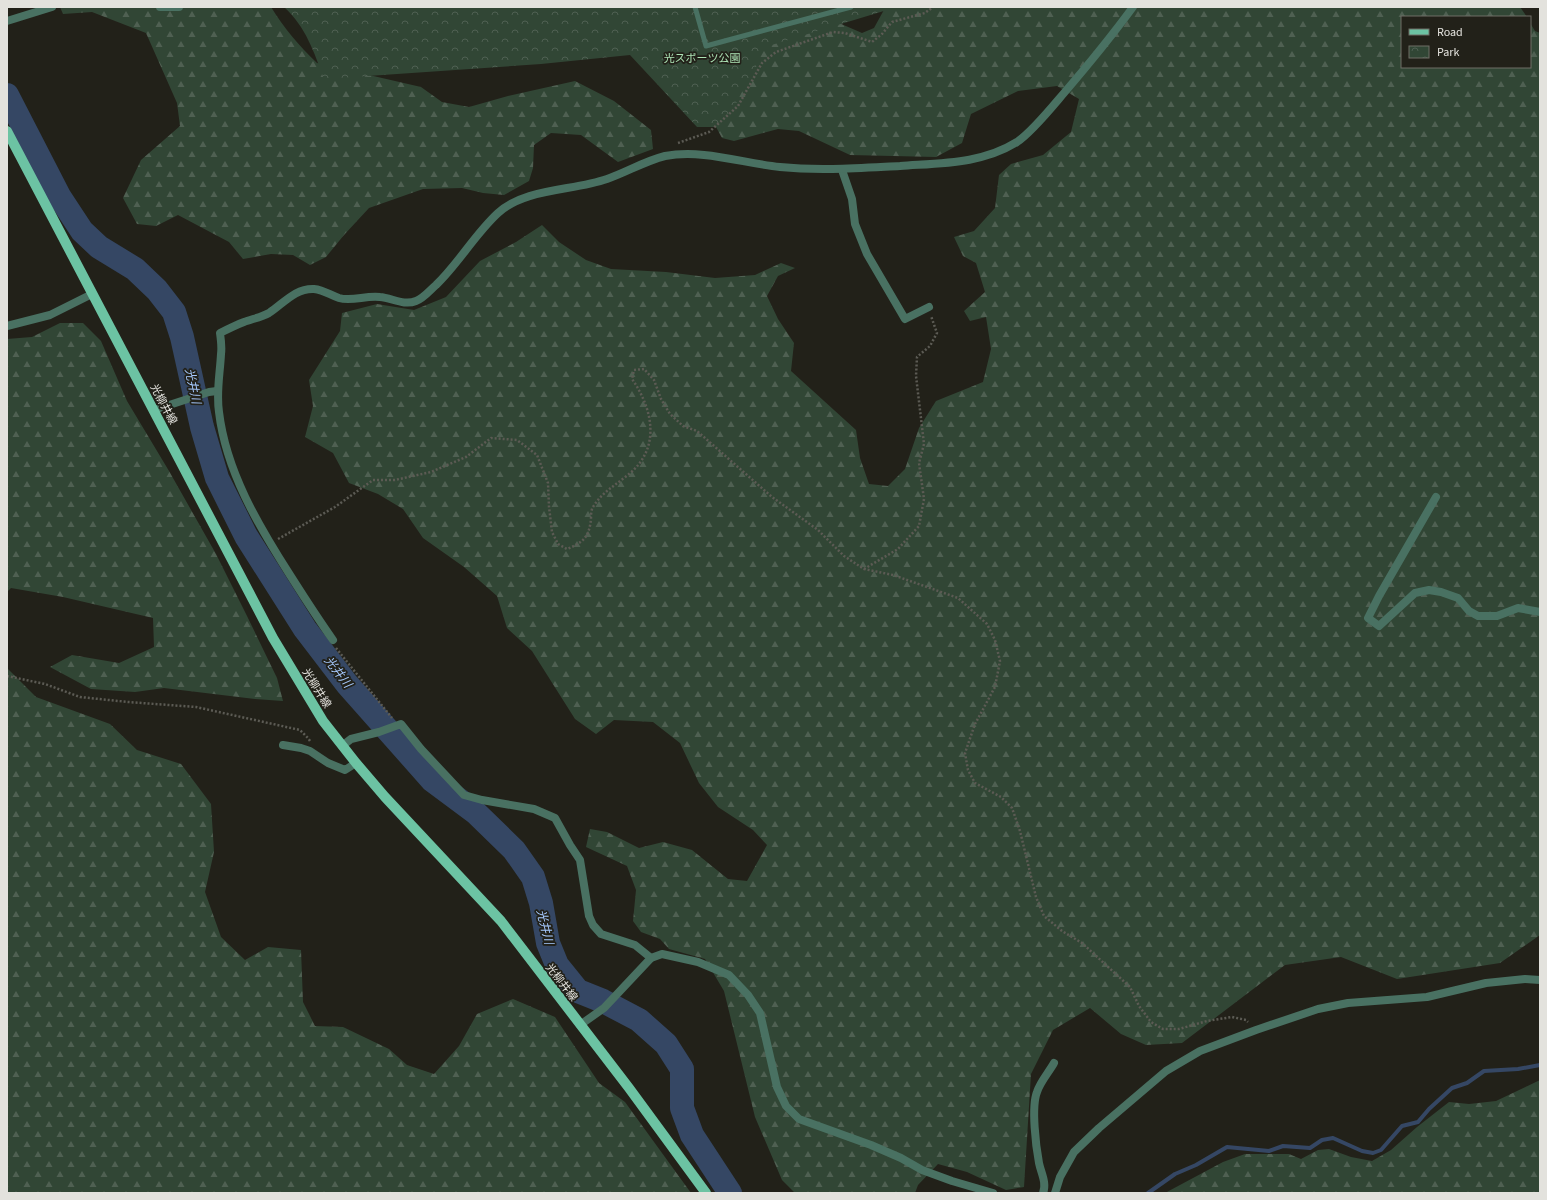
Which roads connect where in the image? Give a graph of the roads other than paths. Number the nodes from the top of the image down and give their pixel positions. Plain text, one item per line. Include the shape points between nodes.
1 (52, 7) edge
2 (160, 7) edge
3 (180, 7) edge
4 (695, 7) edge
5 (851, 7) edge
6 (1133, 7) edge
7 (7, 21) edge
8 (7, 131) edge
9 (842, 170) junction
10 (92, 294) junction
11 (929, 307) road end
12 (7, 326) edge
13 (217, 391) junction
14 (154, 410) junction
15 (1436, 497) dead end
16 (1540, 612) edge
17 (333, 640) road end
18 (283, 745) dead end
19 (342, 746) junction
20 (356, 763) junction
21 (651, 958) junction
22 (1540, 980) edge
23 (580, 1025) junction
24 (1054, 1063) dead end
25 (706, 1193) edge
26 (993, 1193) edge
27 (1043, 1193) edge
28 (1055, 1193) edge

1 - 7 street
2 - 3 street
4 - 5 lane via 706,46
6 - 9 street via 1101,49 1020,140 998,152 968,161
8 - 10 main road, 光柳井線
9 - 11 street via 852,200 855,224 867,254 905,319
9 - 13 street via 780,167 683,154 647,162 607,179 515,202 499,212 449,272 426,295 415,302 403,303 373,296 340,298 312,289 297,293 268,313 220,333 222,353
10 - 12 street via 50,315
10 - 14 main road, 光柳井線
13 - 14 street
13 - 17 street via 223,434 245,498 270,543
14 - 19 main road, 光柳井線 via 273,638 323,721
15 - 16 street via 1368,618 1379,626 1415,593 1429,590 1458,598 1478,616 1497,616 1518,608
18 - 20 street via 310,751 345,770
19 - 20 main road, 光柳井線
19 - 21 street via 351,740 401,724 464,795 534,809 555,818 580,860 589,916 593,925 601,934 635,945
20 - 23 main road, 光柳井線 via 501,921
21 - 23 street via 604,1008
21 - 26 street via 662,954 698,962 729,975 748,995 760,1013 777,1088 786,1106 799,1119 889,1153 929,1173
22 - 28 street via 1525,979 1486,984 1427,998 1348,1003 1318,1009 1200,1050 1166,1071 1074,1152 1060,1177
23 - 25 main road, 光柳井線
24 - 27 street via 1037,1091 1035,1102 1036,1140 1045,1184

